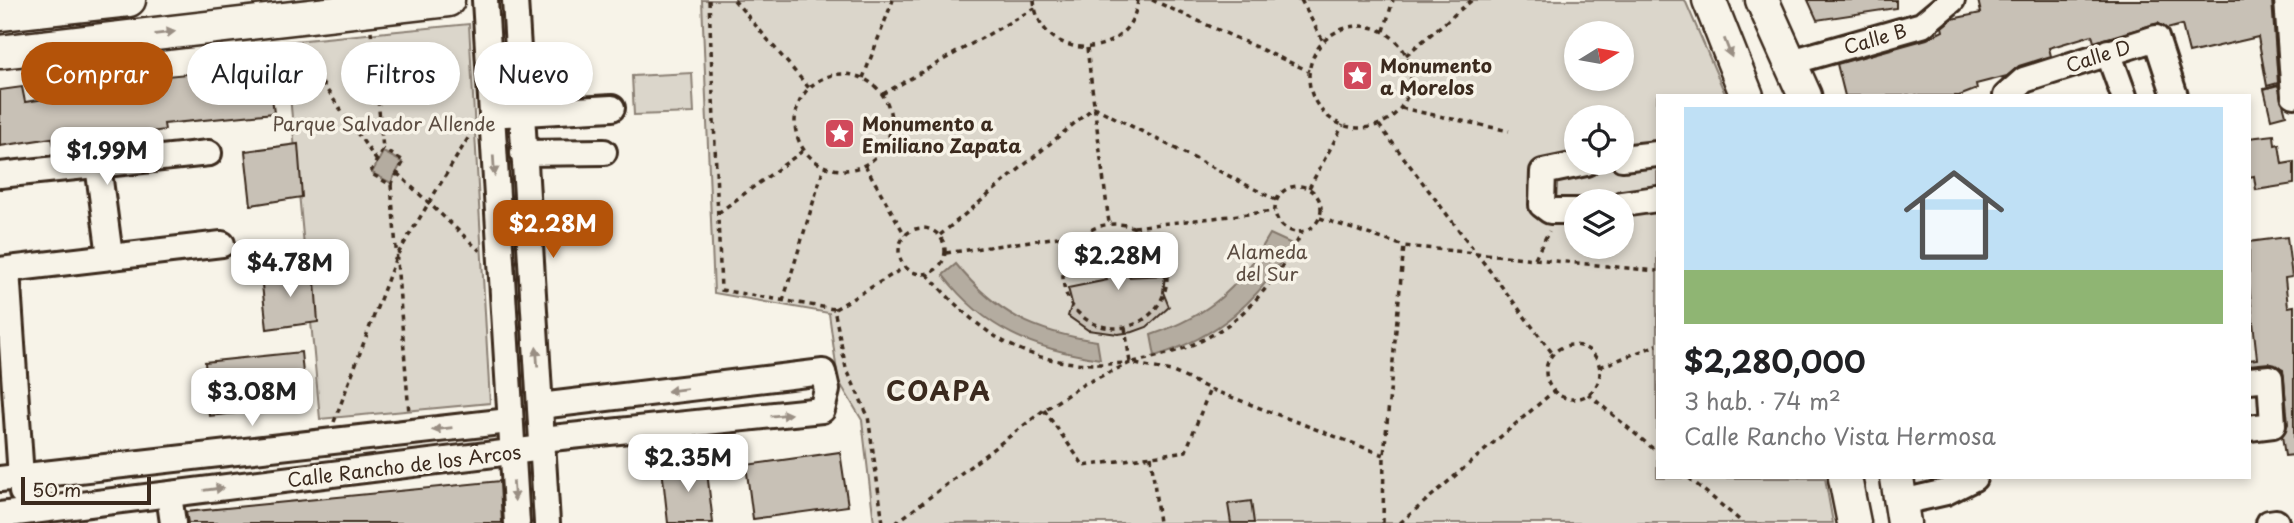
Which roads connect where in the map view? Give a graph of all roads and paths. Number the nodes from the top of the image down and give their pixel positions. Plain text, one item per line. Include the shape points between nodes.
1 (129, 0) edge
2 (448, 0) edge
3 (485, 0) edge
4 (515, 0) edge
5 (709, 0) edge
6 (734, 0) edge
7 (893, 0) edge
8 (1034, 0) edge
9 (1139, 0) edge
10 (1152, 0) edge
11 (1301, 0) edge
12 (1394, 0) edge
13 (1472, 0) edge
14 (1709, 0) edge
15 (1762, 0) edge
16 (1952, 0) edge
17 (2287, 0) edge
18 (67, 3) edge
19 (1035, 8) junction
20 (12, 9) edge
21 (369, 9) junction
22 (278, 20) junction
23 (1384, 31) junction
24 (1323, 41) junction
25 (1087, 48) junction
26 (0, 52) edge
27 (2108, 52) junction
28 (1406, 55) junction
29 (1791, 62) junction
30 (1309, 71) junction
31 (863, 78) junction
32 (2294, 87) edge
33 (809, 88) junction
34 (883, 94) junction
35 (1746, 94) edge
36 (1804, 94) edge
37 (2008, 94) edge
38 (2123, 94) edge
39 (2174, 94) edge
40 (2294, 95) edge
41 (1094, 107) junction
42 (490, 108) junction
43 (612, 108) dead end
44 (1401, 108) junction
45 (520, 113) junction
46 (1343, 125) junction
47 (1378, 125) junction
48 (1509, 131) dead end
49 (383, 149) junction
50 (804, 150) junction
51 (604, 152) dead end
52 (209, 153) dead end
53 (523, 153) junction
54 (1656, 154) edge
55 (1634, 157) edge
56 (377, 161) junction
57 (98, 165) junction
58 (865, 165) junction
59 (824, 167) junction
60 (1564, 168) edge
61 (397, 173) junction
62 (0, 175) edge
63 (391, 185) junction
64 (1309, 188) junction
65 (1656, 199) edge
66 (1276, 200) junction
67 (1634, 202) edge
68 (429, 203) junction
69 (1275, 211) junction
70 (1564, 211) edge
71 (718, 213) junction
72 (1320, 218) junction
73 (1109, 223) junction
74 (1133, 227) junction
75 (1550, 229) dead end
76 (1302, 233) junction
77 (1083, 234) junction
78 (905, 235) junction
79 (940, 235) junction
80 (222, 244) dead end
81 (1404, 246) junction
82 (946, 253) junction
83 (1476, 253) junction
84 (110, 256) junction
85 (396, 257) junction
86 (1535, 259) junction
87 (905, 267) junction
88 (4, 270) edge
89 (500, 271) junction
90 (1656, 271) edge
91 (927, 274) junction
92 (783, 301) junction
93 (834, 309) junction
94 (1125, 327) junction
95 (1656, 345) edge
96 (1553, 354) junction
97 (1130, 363) junction
98 (1600, 367) junction
99 (2251, 380) edge
100 (1210, 389) junction
101 (1554, 391) junction
102 (1588, 394) junction
103 (540, 406) junction
104 (1044, 410) junction
105 (509, 421) junction
106 (2261, 427) edge
107 (411, 433) junction
108 (543, 443) junction
109 (326, 444) junction
110 (263, 450) junction
111 (1656, 451) edge
112 (512, 453) junction
113 (1384, 455) junction
114 (1151, 456) junction
115 (10, 479) edge
116 (1690, 479) edge
117 (1845, 479) edge
118 (1972, 479) edge
119 (266, 482) junction
120 (169, 495) junction
121 (1901, 501) edge
122 (11, 513) edge
123 (173, 523) edge
124 (517, 523) edge
125 (547, 523) edge
126 (883, 523) edge
127 (896, 523) edge
128 (1159, 523) edge
129 (1382, 523) edge
130 (1399, 523) edge
131 (1743, 523) edge
132 (1854, 523) edge

1 - 18 main road
2 - 21 main road
3 - 42 street
4 - 45 street
5 - 71 path
6 - 33 path
7 - 31 path
8 - 19 path
9 - 25 path via 1130,26 1118,38
10 - 30 path
11 - 24 path
12 - 23 path
13 - 28 path
14 -> 35 main road
15 - 29 main road
16 - 29 street, Calle B via 1922,25
17 - 32 street
18 - 20 main road
19 - 25 path via 1054,37
19 - 34 path
21 - 22 main road
21 - 49 path
26 -> 22 main road
22 - 56 path
23 - 24 path via 1352,26
23 - 28 path
24 - 30 path
25 - 41 path
27 - 37 street, Calle D via 2024,80
27 - 38 street
27 - 39 street, Calle D via 2156,38
28 - 44 path via 1411,82
29 - 36 main road
30 - 46 path via 1317,104
31 - 33 path via 834,75
31 - 34 path
32 - 40 street
33 - 50 path via 801,99 795,125
34 - 58 path via 890,109 887,142
41 - 66 path
41 - 73 path
41 - 79 path
42 - 45 street
42 - 68 path
42 -> 89 street
43 - 45 street
44 - 47 path
44 - 48 path
45 - 53 street
46 - 47 path
46 - 64 path
47 - 83 path
49 - 56 path
49 - 61 path via 404,161
50 - 59 path
50 - 71 path
51 - 53 street
52 - 57 street
103 -> 53 street
54 - 55 street
56 - 63 path via 370,173
57 - 62 street
57 - 84 street
58 - 59 path via 852,170
58 - 78 path
59 - 92 path
60 - 70 street via 1544,172 1542,205 1550,211
61 - 63 path
61 - 68 path
63 - 85 path
64 - 66 path via 1290,187
64 - 72 path via 1319,198
65 - 67 street
66 - 69 path
68 - 85 path
68 - 89 path
69 - 74 path
69 - 76 path via 1281,226
71 - 92 path via 721,290
72 - 76 path
72 - 81 path
73 - 74 path
73 - 77 path
74 - 94 path via 1159,248 1167,280 1154,311
75 - 86 path
76 - 97 path via 1267,290 1246,311 1198,343
77 - 82 path
77 - 94 path via 1072,245 1062,275 1071,305 1094,324
78 - 79 path via 925,228
78 - 87 path via 899,251
79 - 82 path
80 - 84 street
81 - 83 path
81 - 113 path
82 - 91 path via 940,267
83 - 86 path
83 - 96 path
84 - 88 street
85 - 107 path
85 - 109 path
86 - 90 path
87 - 91 path
87 - 93 path
88 - 115 street
89 - 105 street
91 - 97 path via 975,324 1033,356 1086,366
92 - 93 path
93 - 126 path via 846,368 868,416
94 - 97 path
95 - 98 path
96 - 98 path via 1563,346 1581,345 1595,355
96 - 101 path via 1546,375
97 - 100 path via 1171,371
97 - 104 path via 1084,384
98 - 102 path via 1599,380
99 - 106 street via 2270,378
100 - 113 path
100 - 114 path via 1186,451
101 - 102 path via 1570,399
101 - 130 path
102 - 111 path
103 - 108 street
108 -> 103 street, Calle Rancho de los Arcos via 822,410 827,390 823,372
104 - 114 path via 1084,466
104 - 127 path
105 -> 107 street, Calle Rancho de los Arcos
105 - 112 street
107 - 109 street, Calle Rancho de los Arcos
108 - 112 street, Calle Rancho de los Arcos
108 - 125 street
109 - 110 street, Calle Rancho de los Arcos
110 - 115 street, Calle Rancho de los Arcos
110 - 119 street, Calle Rancho de los Arcos
112 - 119 street, Calle Rancho de los Arcos
112 -> 124 street
113 - 129 path
114 - 128 path
115 - 122 street, Calle Rancho de los Arcos
116 - 131 path
117 - 132 main road
118 - 121 street via 1946,492
120 -> 119 street, Calle Rancho de los Arcos
120 - 122 street, Calle Rancho de los Arcos
120 - 123 street

